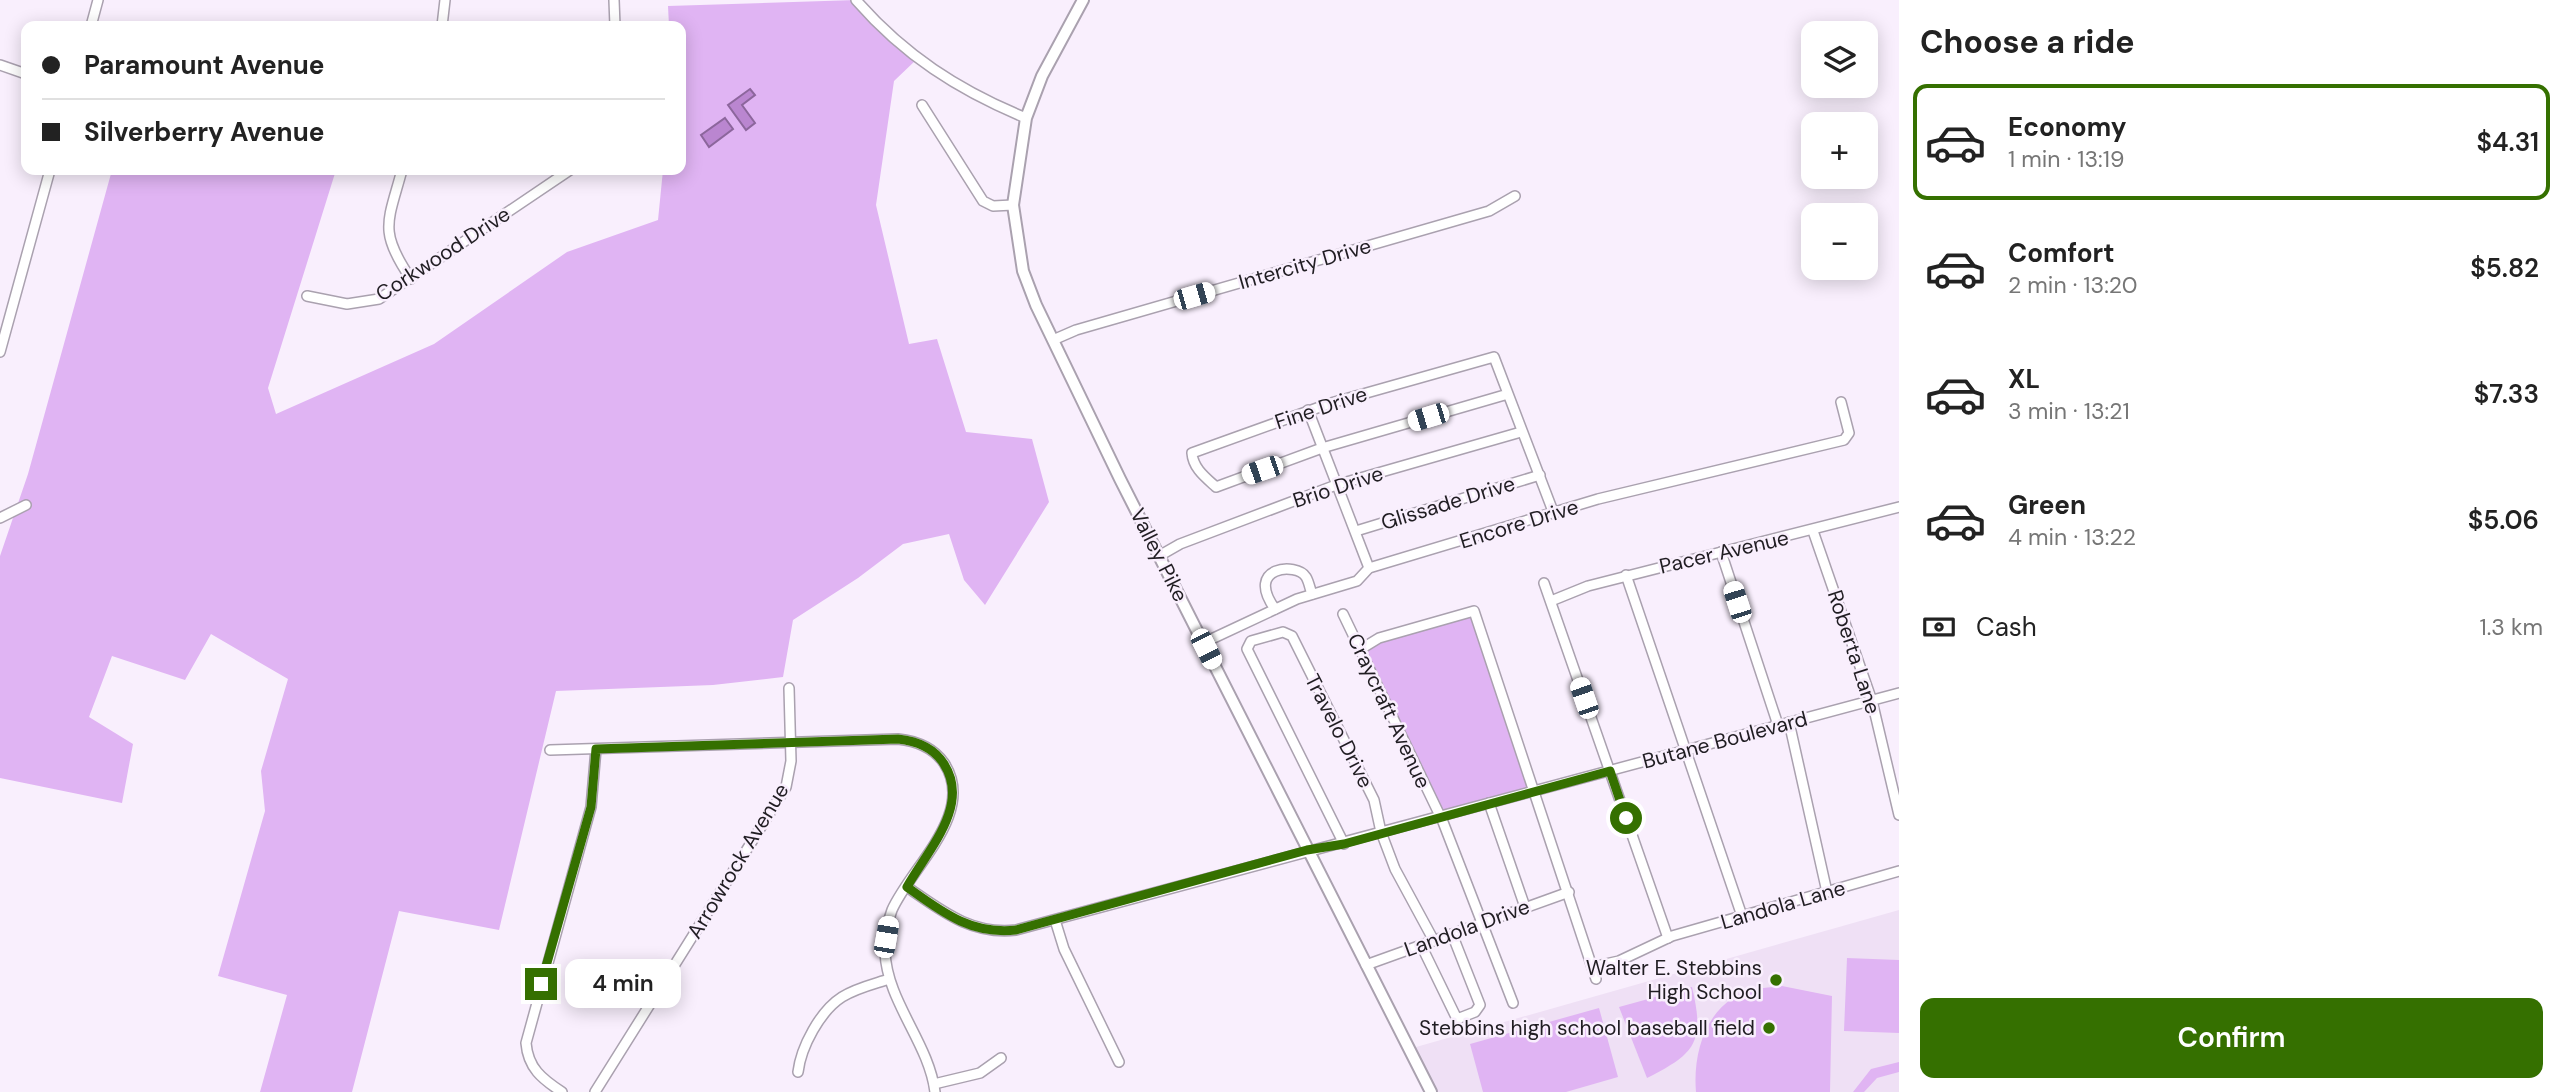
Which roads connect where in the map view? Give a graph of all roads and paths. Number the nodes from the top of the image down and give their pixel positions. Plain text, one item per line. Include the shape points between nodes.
1 (98, 0) edge
2 (445, 0) edge
3 (614, 0) edge
4 (856, 0) edge
5 (1083, 0) edge
6 (92, 21) edge
7 (443, 21) edge
8 (615, 21) edge
9 (0, 65) edge
10 (21, 72) edge
11 (922, 106) dead end
12 (1026, 118) junction
13 (49, 175) edge
14 (401, 175) edge
15 (562, 175) edge
16 (1515, 196) dead end
17 (1013, 205) junction
18 (411, 279) junction
19 (307, 296) dead end
20 (1053, 340) junction
21 (0, 352) edge
22 (1508, 394) junction
23 (1841, 402) dead end
24 (1308, 410) junction
25 (1521, 432) junction
26 (1322, 448) junction
27 (1540, 475) junction
28 (1336, 485) junction
29 (26, 505) dead end
30 (1899, 507) edge
31 (1554, 514) junction
32 (0, 518) edge
33 (1356, 531) junction
34 (1813, 531) junction
35 (1721, 552) junction
36 (1159, 556) junction
37 (1369, 568) junction
38 (1626, 575) junction
39 (1544, 583) dead end
40 (1312, 594) junction
41 (1550, 601) junction
42 (1275, 609) junction
43 (1343, 614) dead end
44 (1203, 643) junction
45 (1361, 649) junction
46 (789, 688) dead end
47 (1899, 693) edge
48 (1872, 701) junction
49 (1789, 722) junction
50 (1778, 725) junction
51 (791, 743) junction
52 (596, 749) junction
53 (550, 750) dead end
54 (1686, 750) junction
55 (1610, 771) junction
56 (1534, 790) junction
57 (1489, 803) junction
58 (1899, 815) edge
59 (1440, 817) junction
60 (1381, 832) junction
61 (1344, 844) junction
62 (1307, 850) junction
63 (1899, 872) edge
64 (907, 887) junction
65 (1569, 892) junction
66 (1827, 892) junction
67 (1525, 907) junction
68 (1742, 916) junction
69 (1055, 920) junction
70 (1483, 922) junction
71 (1452, 934) junction
72 (1668, 937) junction
73 (1434, 940) junction
74 (1421, 945) junction
75 (1366, 965) junction
76 (1592, 967) junction
77 (889, 979) junction
78 (1596, 979) dead end
79 (1513, 1003) dead end
80 (1001, 1058) dead end
81 (1119, 1062) dead end
82 (798, 1073) dead end
83 (935, 1088) edge
84 (562, 1092) edge
85 (595, 1092) edge
86 (1431, 1092) edge

1 - 6 street
2 - 7 street
3 - 8 street
4 - 12 street via 916,60 968,92
5 - 12 street, Valley Pike via 1042,76
9 - 10 street
11 - 17 street via 983,201 993,206
12 - 17 street, Valley Pike
13 - 21 street
14 - 18 street via 387,230 390,247
15 - 18 street, Corkwood Drive
16 - 20 street, Intercity Drive via 1489,211
17 - 20 street, Valley Pike via 1023,271
18 - 19 street, Corkwood Drive via 379,299 359,304
20 - 36 street, Valley Pike
22 - 24 street, Fine Drive via 1494,357
22 - 25 street
22 - 26 street
23 - 31 street, Encore Drive via 1847,437
24 - 26 street
24 - 26 street, Fine Drive via 1192,453 1196,467 1216,487
25 - 27 street
25 - 28 street, Brio Drive
26 - 28 street
27 - 31 street
27 - 33 street, Glissade Drive
28 - 33 street
28 - 36 street, Brio Drive via 1203,534
29 - 32 street
30 - 34 street, Pacer Avenue
31 - 37 street, Encore Drive
33 - 37 street
34 - 35 street, Pacer Avenue
34 - 48 street, Roberta Lane
35 - 38 street, Pacer Avenue
35 - 50 street
36 - 44 street, Valley Pike
37 - 40 street, Encore Drive via 1357,581
38 - 41 street, Pacer Avenue
38 - 54 street
39 - 41 street
40 - 42 street, Encore Drive
40 - 42 street via 1306,576 1278,571 1266,578 1263,586
41 - 55 street
42 - 44 street, Encore Drive
43 - 45 street, Craycraft Avenue
44 - 62 street, Valley Pike
45 - 56 street via 1379,638 1474,611
45 - 59 street, Craycraft Avenue
46 - 51 street, Arrowrock Avenue
47 - 48 street, Butane Boulevard
48 - 49 street, Butane Boulevard
48 - 58 street, Roberta Lane
49 - 50 street, Butane Boulevard
49 - 66 street
50 - 54 street, Butane Boulevard
51 - 52 street
51 - 64 street via 908,740 942,760 952,781 951,810
51 - 85 street, Arrowrock Avenue via 790,772 781,796
52 - 53 street
52 - 84 street via 591,807 526,1043 537,1074
54 - 55 street, Butane Boulevard
54 - 68 street
55 - 56 street, Butane Boulevard
55 - 72 street
56 - 57 street, Butane Boulevard
56 - 65 street
57 - 59 street, Butane Boulevard
57 - 67 street
59 - 60 street, Butane Boulevard
59 - 70 street, Craycraft Avenue
60 - 61 street, Butane Boulevard
60 - 61 street, Travelo Drive via 1374,800 1289,633 1251,641 1247,649
60 - 73 street, Travelo Drive via 1395,869
61 - 62 street, Butane Boulevard
62 - 69 street, Butane Boulevard
62 - 75 street, Valley Pike
63 - 66 street, Landola Lane
64 - 69 street, Butane Boulevard via 968,926 987,932
64 - 77 street via 888,922 885,951
65 - 67 street, Landola Drive
65 - 76 street
66 - 68 street, Landola Lane
67 - 70 street, Landola Drive
68 - 72 street, Landola Lane
69 - 81 street via 1064,949
70 - 71 street, Landola Drive
70 - 79 street, Craycraft Avenue
71 - 73 street, Landola Drive
71 - 74 street via 1480,1005 1457,1019
72 - 76 street via 1619,961
73 - 74 street, Landola Drive
74 - 75 street, Landola Drive
75 - 86 street, Valley Pike
76 - 78 street
77 - 82 street via 835,1002 802,1053
77 - 83 street
80 - 83 street via 980,1073

